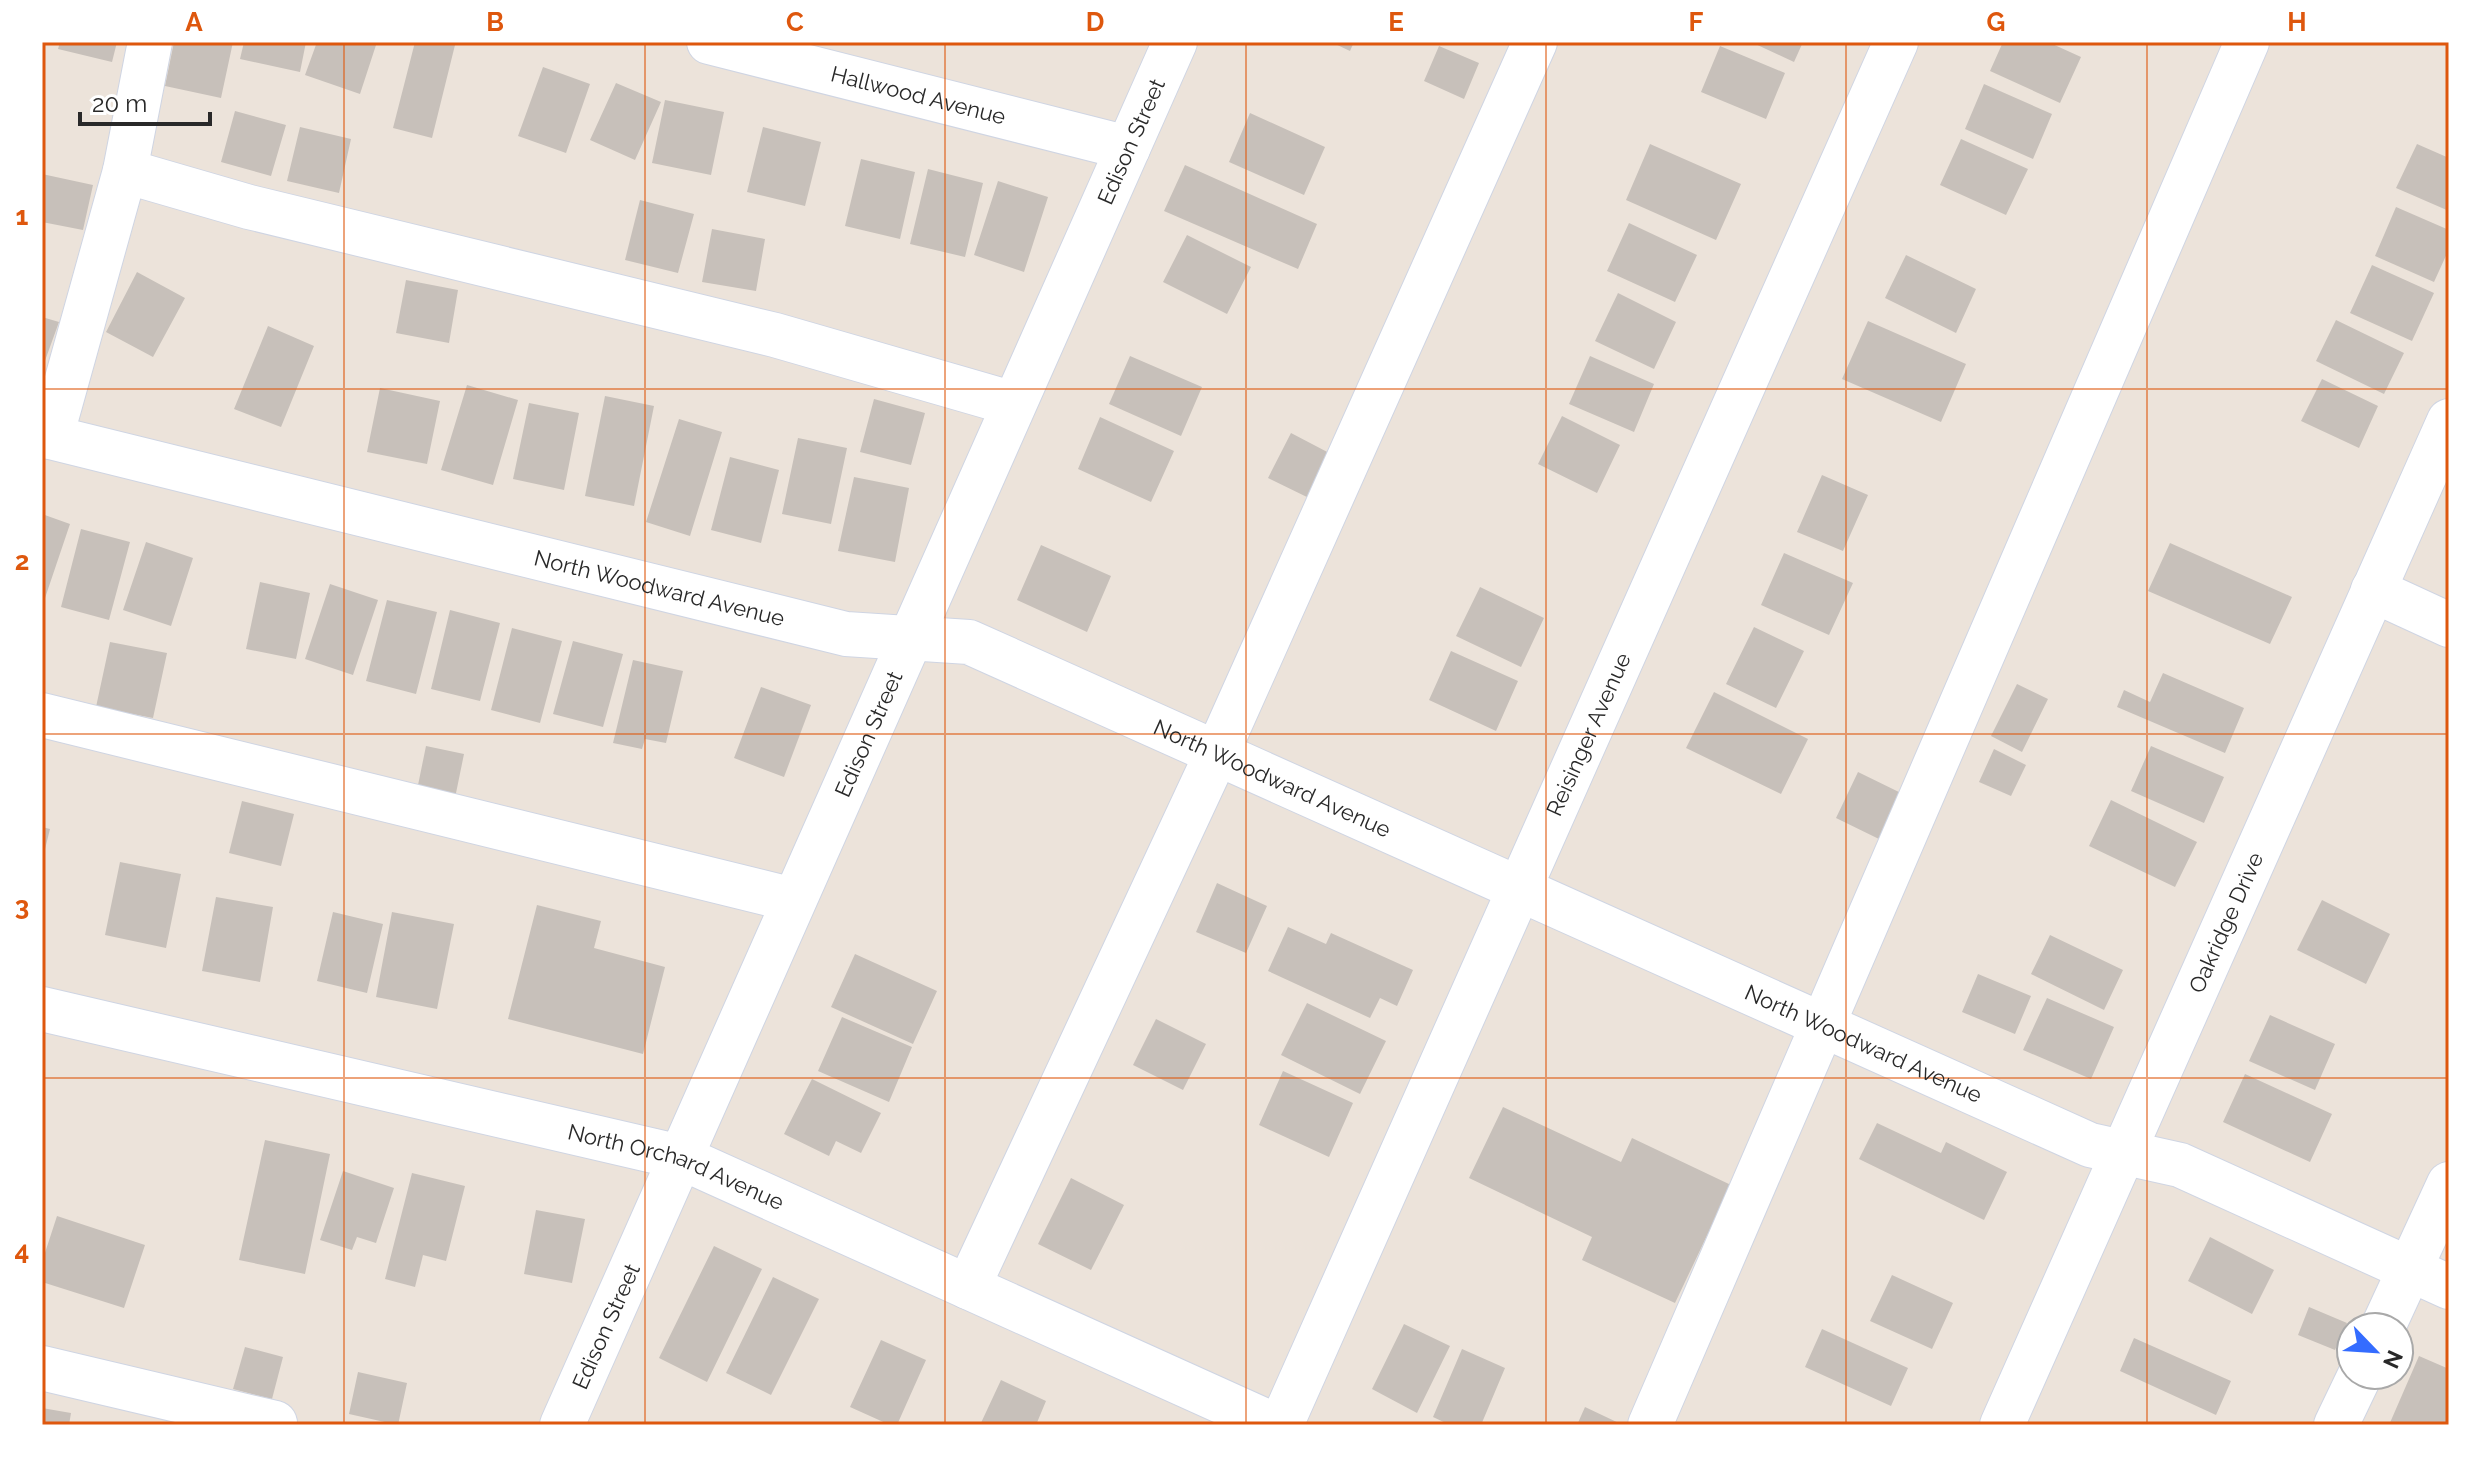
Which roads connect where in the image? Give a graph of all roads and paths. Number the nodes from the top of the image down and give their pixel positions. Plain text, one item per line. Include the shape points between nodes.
1 (150, 42) edge
2 (709, 42) edge
3 (1175, 42) edge
4 (1535, 42) edge
5 (1896, 42) edge
6 (2247, 42) edge
7 (1128, 148) junction
8 (125, 171) junction
9 (1014, 404) junction
10 (2449, 421) edge
11 (46, 436) edge
12 (2373, 590) junction
13 (2449, 625) edge
14 (910, 638) junction
15 (42, 715) edge
16 (1217, 753) junction
17 (1518, 888) junction
18 (794, 900) junction
19 (42, 1009) edge
20 (1822, 1027) junction
21 (2122, 1152) junction
22 (680, 1157) junction
23 (2449, 1184) edge
24 (2430, 1279) edge
25 (968, 1287) junction
26 (2399, 1311) edge
27 (42, 1368) edge
28 (2352, 1391) edge
29 (277, 1424) edge
30 (562, 1425) edge
31 (1274, 1425) edge
32 (1281, 1425) edge
33 (1650, 1425) edge
34 (2002, 1425) edge
35 (2336, 1425) edge

1 - 8 street
2 - 7 street, Hallwood Avenue
3 - 7 street, Edison Street
4 - 16 street
5 - 17 street, Reisinger Avenue
6 - 20 street
7 - 9 street, Edison Street
8 - 9 street via 249,207 775,335
8 - 11 street
9 - 14 street, Edison Street
10 - 12 street, Oakridge Drive
11 - 14 street, North Woodward Avenue via 846,634
12 - 13 street
12 - 21 street, Oakridge Drive
14 - 16 street, North Woodward Avenue via 969,642
14 - 18 street, Edison Street
15 - 18 street
16 - 17 street, North Woodward Avenue
16 - 25 street
17 - 20 street, North Woodward Avenue
17 - 32 street, Reisinger Avenue
18 - 22 street, Edison Street
19 - 22 street, North Orchard Avenue
20 - 21 street, North Woodward Avenue via 2090,1145
20 - 33 street
21 - 24 street, North Woodward Avenue via 2180,1165
21 - 34 street, Oakridge Drive
22 - 25 street, North Orchard Avenue
22 - 30 street, Edison Street
23 - 24 street
24 - 26 street
25 - 31 street, North Orchard Avenue
27 - 29 street
28 - 35 street

